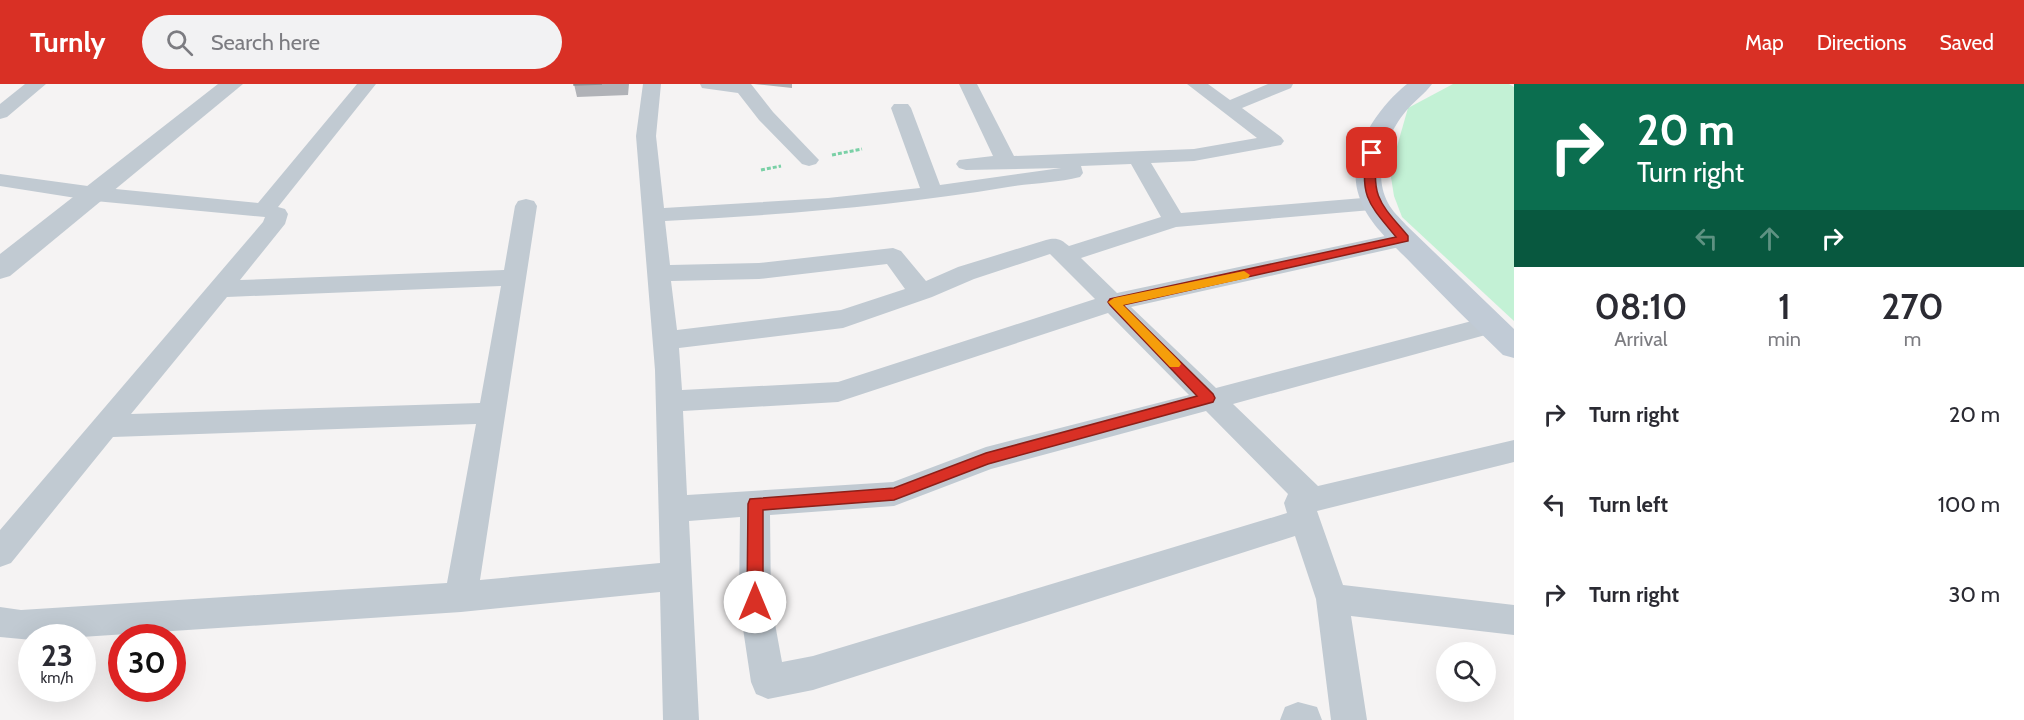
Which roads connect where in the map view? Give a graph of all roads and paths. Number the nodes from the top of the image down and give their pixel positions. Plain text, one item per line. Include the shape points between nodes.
1 (37, 84) edge
2 (232, 84) edge
3 (367, 84) edge
4 (652, 84) edge
5 (709, 84) edge
6 (968, 84) edge
7 (1196, 84) edge
8 (1284, 84) edge
9 (1421, 84) edge
10 (1228, 107) junction
11 (901, 108) dead end
12 (0, 114) edge
13 (1138, 158) junction
14 (809, 160) dead end
15 (1068, 160) junction
16 (0, 180) edge
17 (932, 193) junction
18 (95, 194) junction
19 (1375, 204) junction
20 (526, 206) dead end
21 (264, 210) junction
22 (653, 215) junction
23 (1174, 220) junction
24 (1404, 239) junction
25 (1064, 256) junction
26 (0, 269) edge
27 (659, 273) junction
28 (515, 277) junction
29 (219, 289) junction
30 (924, 291) junction
31 (1114, 302) junction
32 (1491, 325) junction
33 (665, 341) junction
34 (1514, 347) edge
35 (1208, 398) junction
36 (669, 401) junction
37 (490, 413) junction
38 (106, 426) junction
39 (1514, 452) edge
40 (755, 504) junction
41 (674, 509) junction
42 (1309, 510) junction
43 (0, 553) edge
44 (676, 576) junction
45 (461, 597) junction
46 (1332, 598) junction
47 (1514, 620) edge
48 (0, 622) edge
49 (681, 720) edge
50 (1298, 720) edge
51 (1304, 720) edge
52 (1349, 720) edge

1 - 12 street
2 - 18 street
3 - 21 street
4 - 22 street via 646,136
5 - 14 street via 744,88
6 - 15 street via 1006,161 966,164
7 - 10 street
8 - 10 street
9 - 19 main road via 1389,114 1372,153 1368,176
10 - 13 street via 1274,141 1194,155
11 - 17 street
13 - 15 street
13 - 23 street
15 - 17 street via 1073,173
16 - 18 street
17 - 22 street
18 - 21 street
18 - 26 street
19 - 23 street
19 - 24 main road
20 - 28 street
21 - 29 street via 277,214 274,224
22 - 27 street
23 - 25 street
24 - 31 street
24 - 32 main road
25 - 30 street via 1054,245
25 - 31 street
27 - 30 street via 759,271 893,256
27 - 33 street
28 - 29 street
28 - 37 street
29 - 38 street
30 - 33 street via 843,320
31 - 35 street
31 - 36 street via 838,392
32 - 34 main road
32 - 35 street
33 - 36 street
35 - 40 street via 986,459 894,494
35 - 42 street
36 - 41 street
37 - 38 street
37 - 45 street
38 - 43 street
39 - 42 street
40 - 41 street
40 - 42 street via 755,602 768,682 813,674
41 - 44 street
42 - 46 street
44 - 45 street
44 - 49 street
45 - 48 street via 21,625
46 - 47 street
46 - 52 street
50 - 51 street

